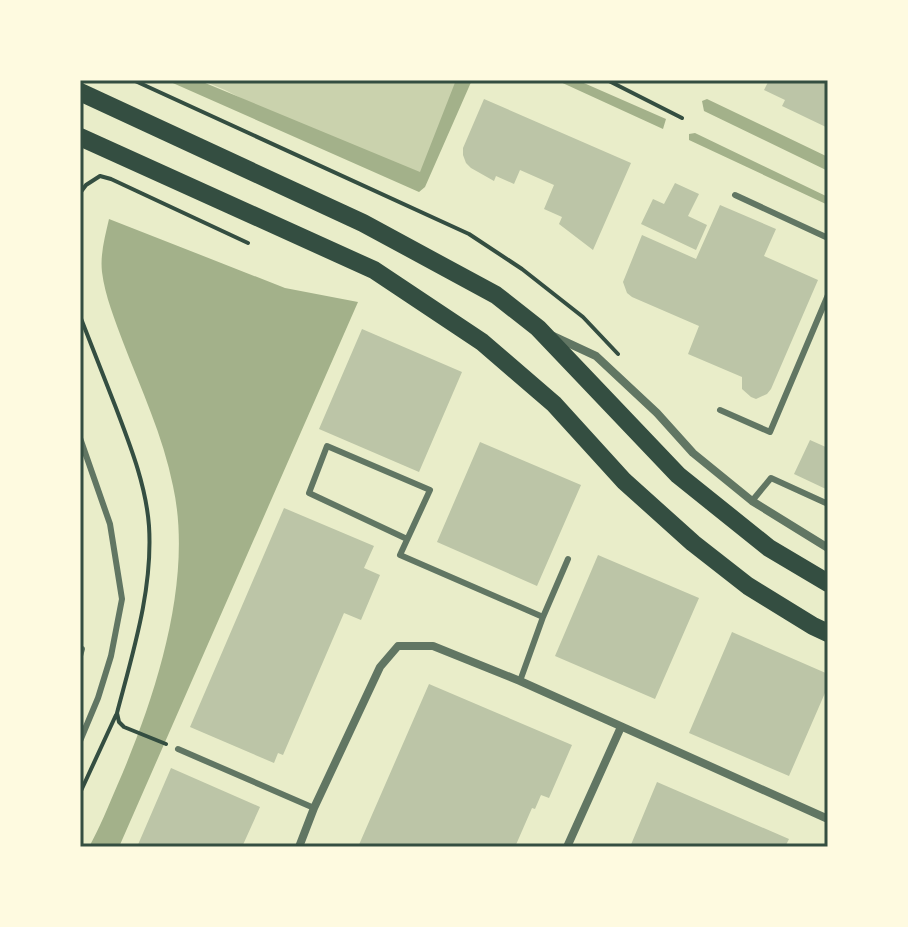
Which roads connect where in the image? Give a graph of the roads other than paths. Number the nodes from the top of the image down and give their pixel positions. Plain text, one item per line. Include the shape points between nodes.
1 (80, 92) edge
2 (80, 137) edge
3 (735, 195) dead end
4 (828, 238) edge
5 (828, 295) edge
6 (538, 328) junction
7 (720, 410) dead end
8 (80, 438) edge
9 (752, 501) junction
10 (828, 504) edge
11 (407, 539) junction
12 (828, 548) edge
13 (568, 559) dead end
14 (828, 583) edge
15 (543, 617) junction
16 (828, 633) edge
17 (520, 681) junction
18 (621, 727) junction
19 (80, 741) edge
20 (178, 749) road end
21 (314, 808) junction
22 (828, 819) edge
23 (299, 847) edge
24 (567, 847) edge

1 - 6 main road via 363,223 496,295
2 - 16 main road via 374,270 482,342 554,404 624,481 693,543 748,586
3 - 4 lane
5 - 7 lane via 770,432
6 - 9 street via 596,356 693,453
6 - 14 main road via 678,475 769,548
8 - 19 lane via 110,524 122,599 111,656
9 - 10 lane via 771,478
9 - 12 street
11 - 11 lane via 430,490 327,446 309,493
11 - 15 lane via 400,555
13 - 15 lane
15 - 17 lane
17 - 18 street
17 - 21 street via 433,646 398,646 380,667
18 - 22 street
18 - 24 street
20 - 21 lane
21 - 23 street

